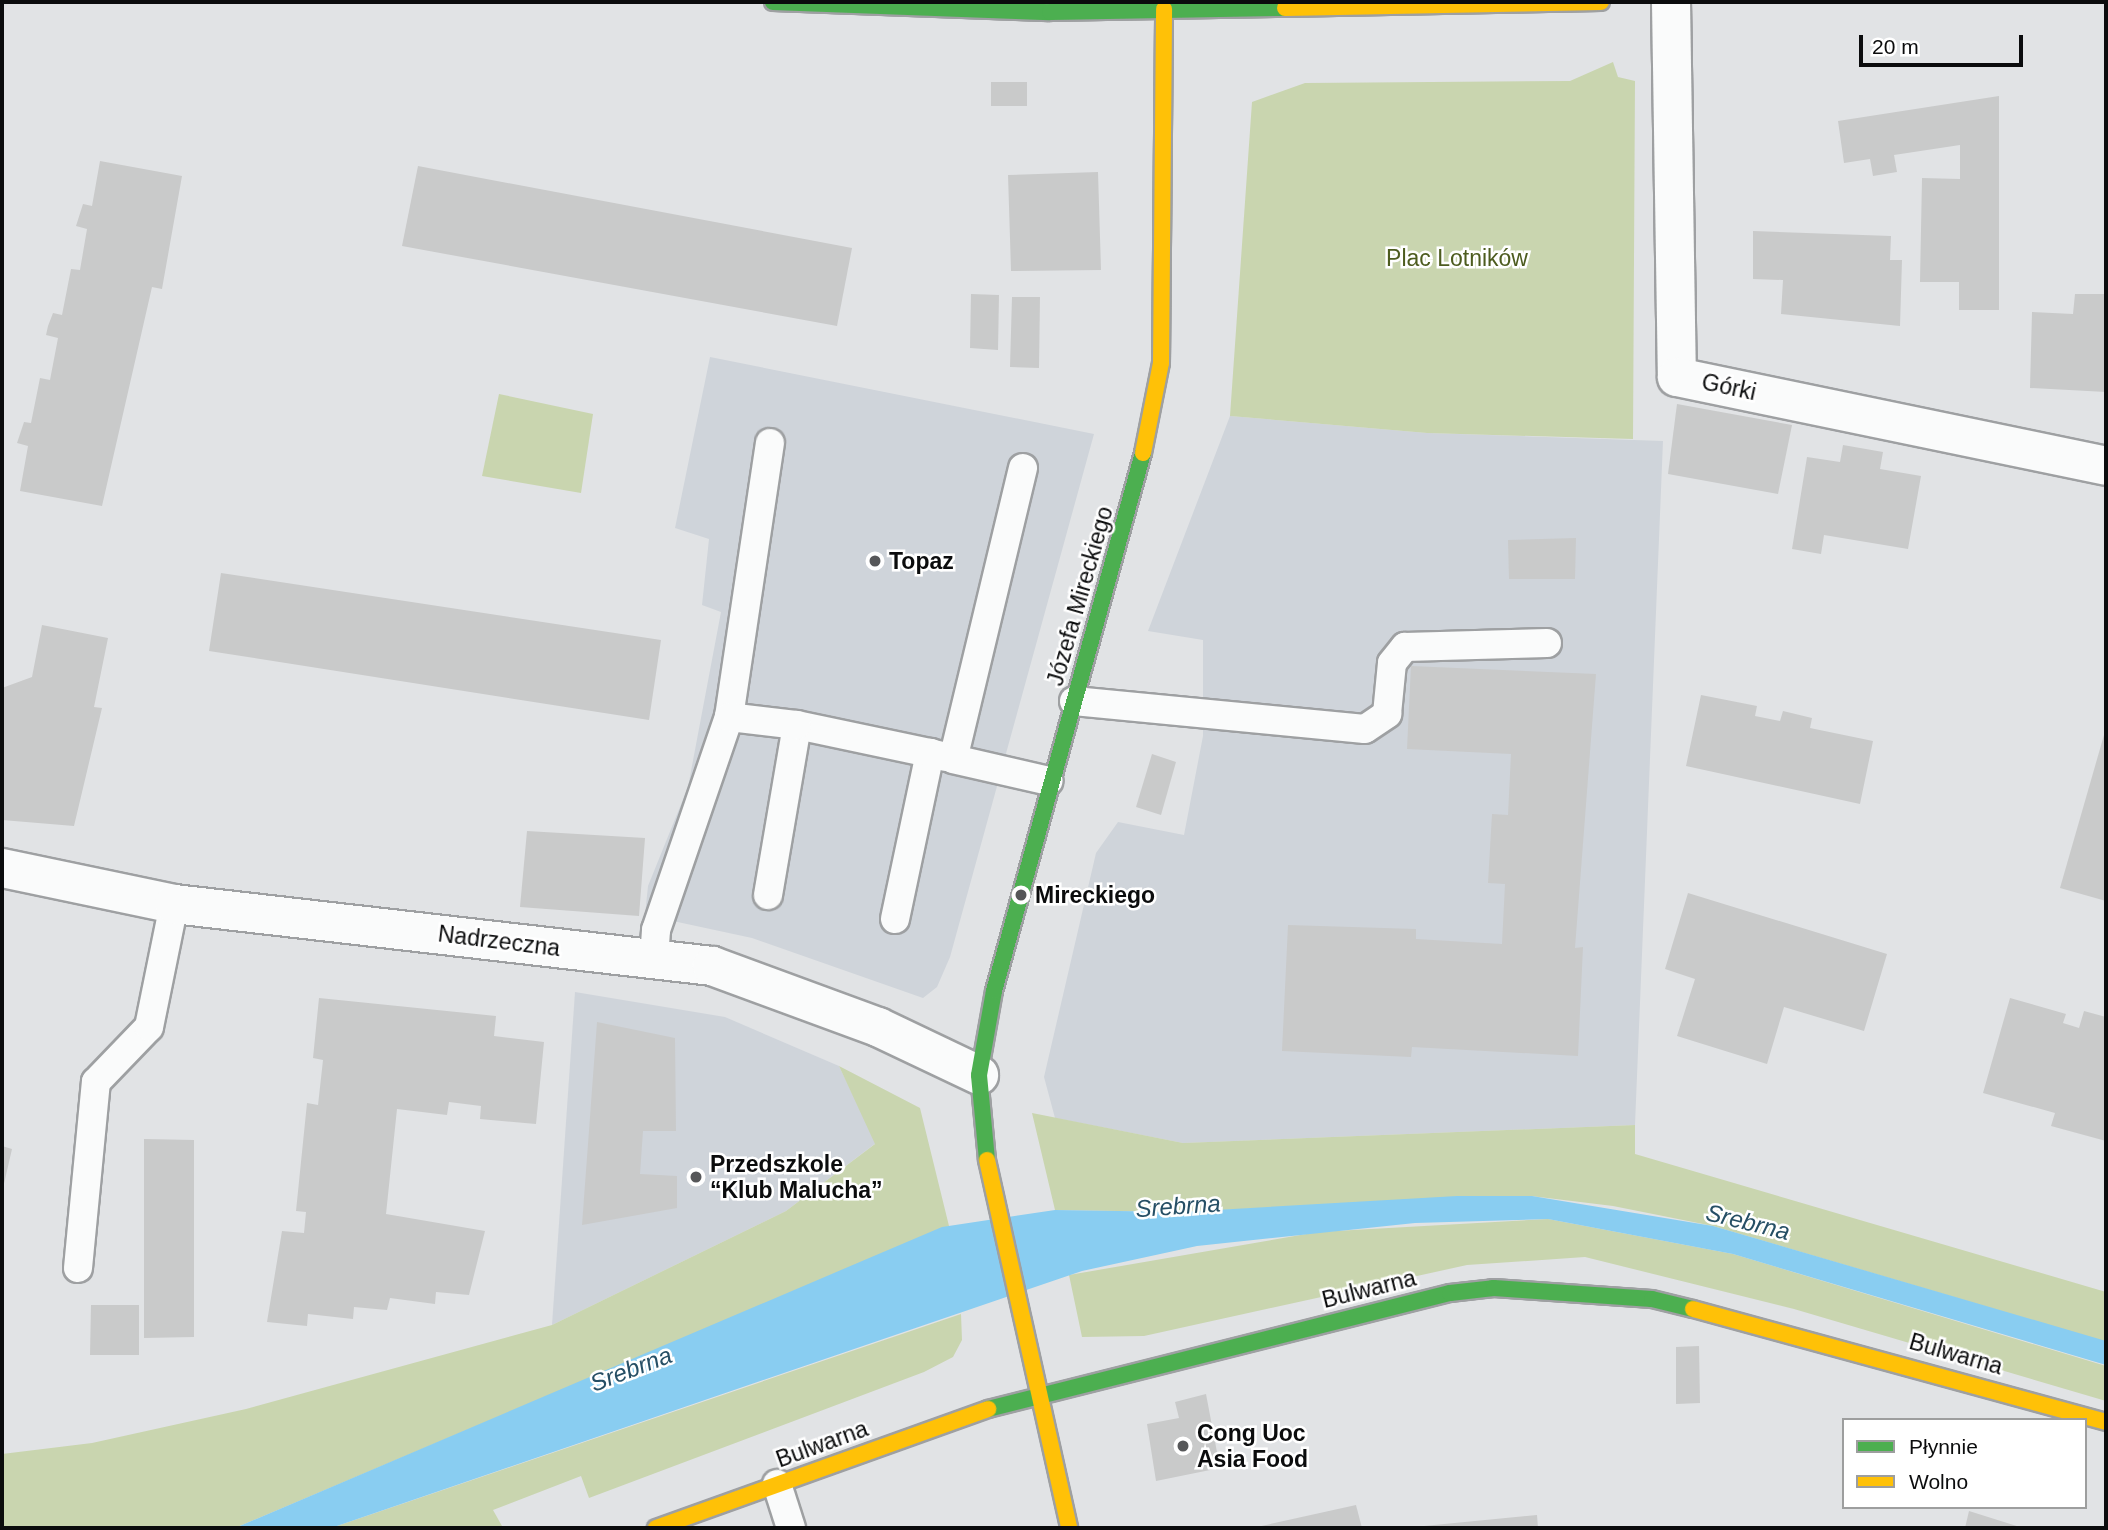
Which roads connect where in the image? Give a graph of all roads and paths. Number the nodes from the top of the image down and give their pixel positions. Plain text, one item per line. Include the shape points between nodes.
1 (773, 2) edge
2 (1601, 2) edge
3 (1671, 2) edge
4 (1164, 5) edge
5 (919, 7) edge
6 (770, 443) dead end
7 (2106, 466) edge
8 (1023, 468) dead end
9 (1547, 643) dead end
10 (1074, 701) junction
11 (729, 717) junction
12 (797, 725) junction
13 (941, 756) junction
14 (1049, 781) junction
15 (2, 868) edge
16 (768, 895) dead end
17 (174, 904) junction
18 (895, 919) dead end
19 (654, 959) junction
20 (979, 1075) junction
21 (78, 1269) dead end
22 (1038, 1393) junction
23 (2106, 1422) edge
24 (777, 1484) junction
25 (656, 1528) edge
26 (792, 1528) edge
27 (1069, 1528) edge

1 - 5 street
2 - 4 street
3 - 7 street, Górki via 1678,377
4 - 5 street
4 - 10 street, Józefa Mireckiego via 1161,363 1149,433
6 - 11 lane
8 - 13 lane
9 - 10 lane via 1405,648 1392,663 1387,714 1365,729
10 - 14 street, Józefa Mireckiego
11 - 12 lane
11 - 19 lane via 656,930
12 - 13 lane
12 - 16 lane
13 - 14 lane
13 - 18 lane
14 - 20 street, Józefa Mireckiego via 994,991
15 - 17 street, Nadrzeczna
17 - 19 street, Nadrzeczna
17 - 21 lane via 149,1027 96,1082
19 - 20 street, Nadrzeczna via 725,971 878,1027
20 - 22 street, Józefa Mireckiego via 989,1187
22 - 23 street, Bulwarna via 1450,1293 1536,1289 1652,1299 1940,1372
22 - 24 street, Bulwarna
22 - 27 street
24 - 25 street, Bulwarna
24 - 26 lane

